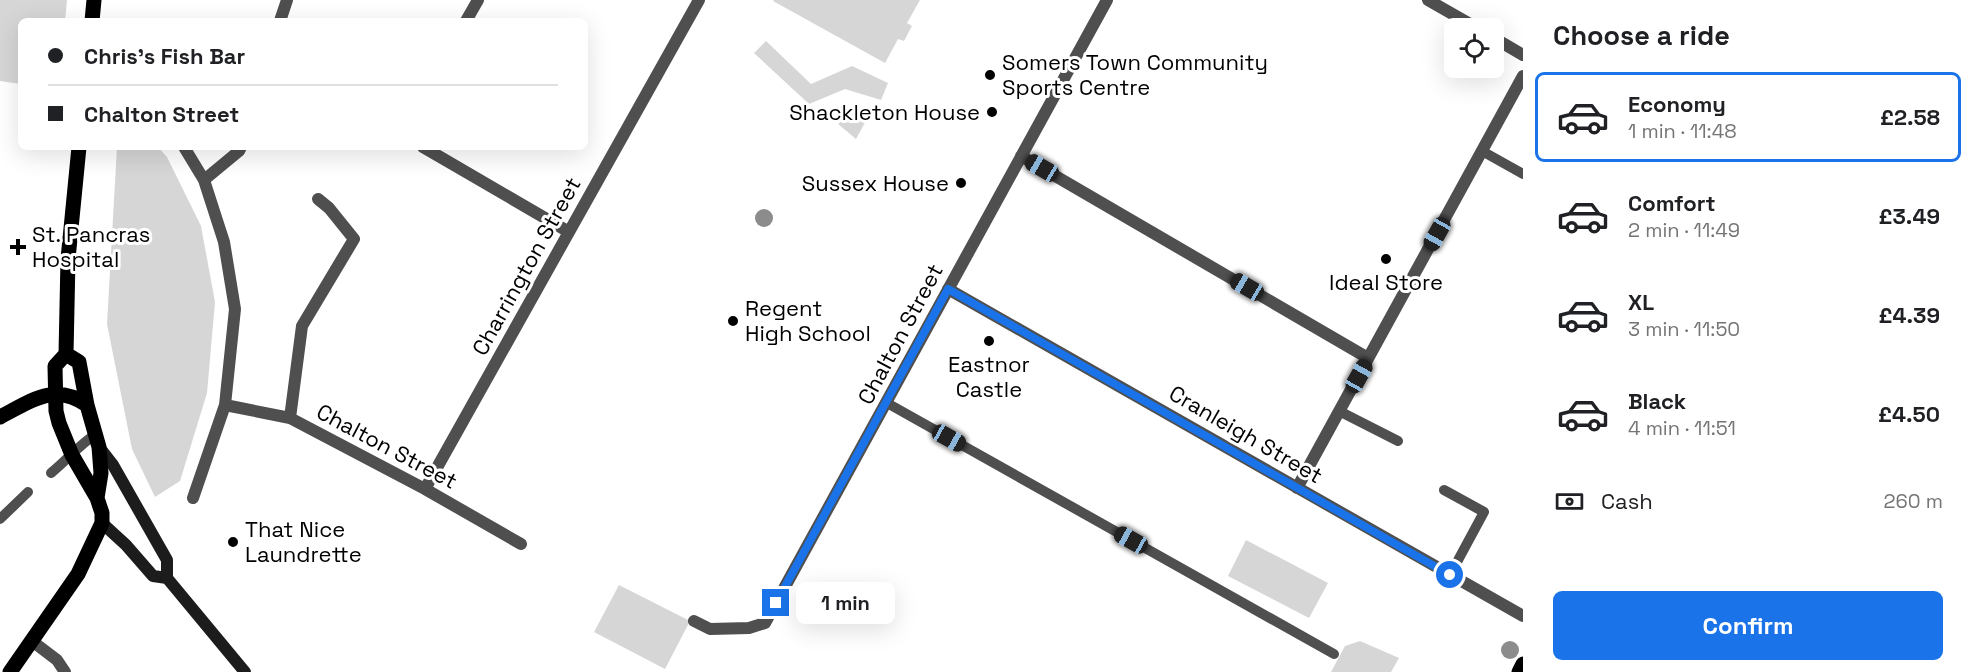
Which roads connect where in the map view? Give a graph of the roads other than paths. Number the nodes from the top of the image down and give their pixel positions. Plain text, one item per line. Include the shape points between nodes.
1 (94, 0) edge
2 (287, 0) edge
3 (478, 0) edge
4 (699, 0) edge
5 (1107, 0) edge
6 (1428, 0) edge
7 (92, 18) edge
8 (281, 18) edge
9 (468, 18) edge
10 (1460, 18) edge
11 (1504, 44) edge
12 (1523, 55) edge
13 (1523, 76) edge
14 (79, 150) edge
15 (186, 150) edge
16 (240, 150) edge
17 (428, 150) edge
18 (1482, 151) junction
19 (1021, 156) junction
20 (1523, 174) edge
21 (204, 180) junction
22 (318, 199) dead end
23 (569, 232) junction
24 (948, 289) junction
25 (66, 354) junction
26 (1368, 358) junction
27 (55, 393) junction
28 (887, 403) junction
29 (87, 405) junction
30 (225, 405) junction
31 (1339, 411) junction
32 (0, 417) edge
33 (290, 418) junction
34 (97, 440) junction
35 (1398, 441) dead end
36 (72, 455) junction
37 (51, 473) dead end
38 (1297, 488) junction
39 (425, 489) junction
40 (1444, 490) dead end
41 (28, 492) dead end
42 (97, 498) junction
43 (193, 498) dead end
44 (0, 519) edge
45 (102, 523) junction
46 (521, 544) dead end
47 (1450, 575) junction
48 (167, 578) junction
49 (1523, 616) edge
50 (694, 621) dead end
51 (32, 641) junction
52 (1334, 654) dead end
53 (1523, 664) edge
54 (10, 672) edge
55 (64, 672) edge
56 (246, 672) edge
57 (1519, 672) edge

1 - 7 main road
2 - 8 street
3 - 9 street
4 - 23 street, Charrington Street
5 - 19 street, Chalton Street
6 - 10 street
11 - 12 street
13 - 18 street
14 - 25 main road via 68,259
15 - 21 street
16 - 21 street
17 - 23 street
18 - 20 lane
18 - 26 street
19 - 24 street, Chalton Street
19 - 26 street
21 - 30 street via 224,242 235,309
22 - 33 street via 354,239 302,326
23 - 39 street, Charrington Street
24 - 28 street, Chalton Street
24 - 38 street, Cranleigh Street
25 - 27 main road via 55,366
25 - 29 main road via 79,362
26 - 31 street
27 - 29 main road via 75,397
27 - 32 main road
27 - 36 main road via 59,423
28 - 50 street, Chalton Street via 765,623 749,628 710,629
28 - 52 lane
29 - 34 main road
30 - 33 street, Chalton Street
30 - 43 street
31 - 35 lane
31 - 38 street
33 - 39 street, Chalton Street
34 - 36 lane via 83,442
34 - 42 main road via 101,473
34 - 48 main road via 167,560
36 - 37 lane
36 - 42 main road
38 - 47 street, Cranleigh Street
39 - 46 street, Chalton Street
40 - 47 lane via 1484,512
41 - 44 lane
42 - 45 main road
45 - 48 main road via 153,576
45 - 51 main road via 78,574
47 - 49 street, Cranleigh Street
48 - 56 main road
51 - 54 main road
51 - 55 street via 57,660
53 - 57 main road

